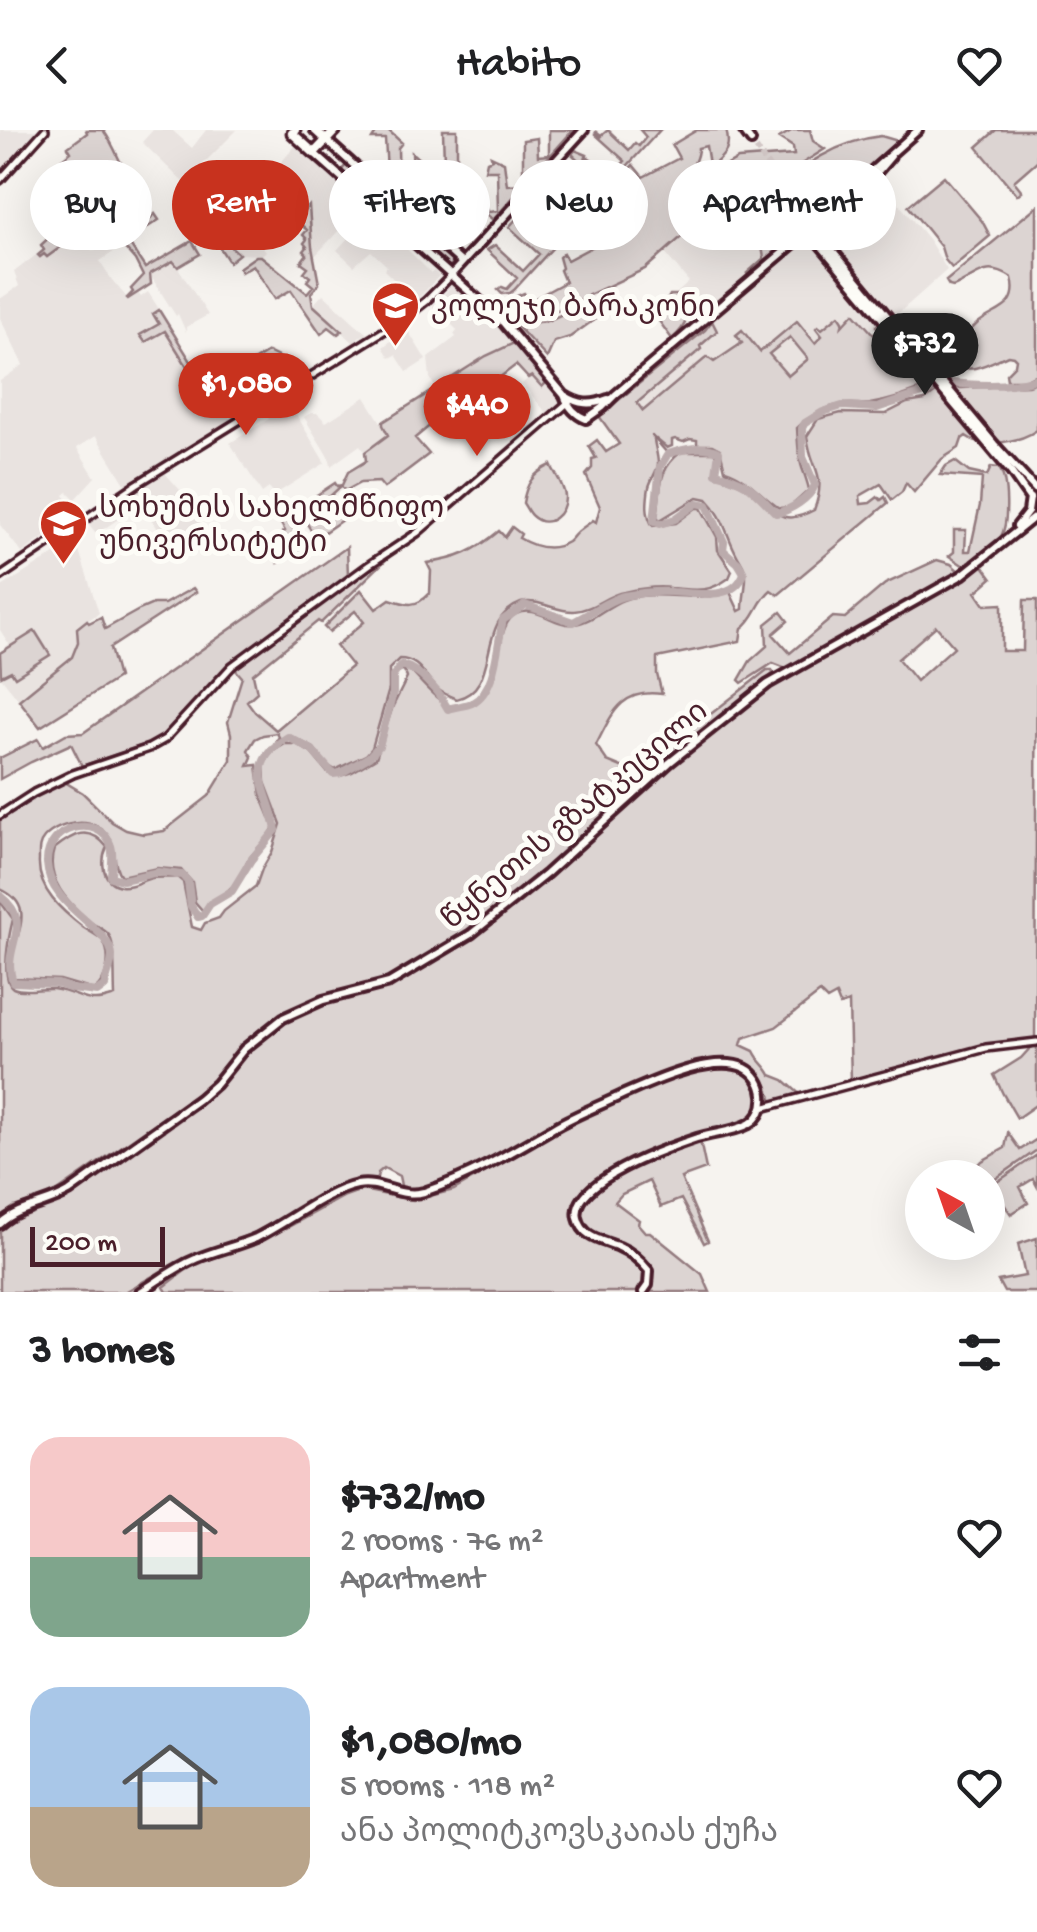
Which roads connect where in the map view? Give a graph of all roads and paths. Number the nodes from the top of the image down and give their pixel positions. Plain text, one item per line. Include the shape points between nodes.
1 (45, 130) edge
2 (315, 130) edge
3 (336, 130) edge
4 (584, 130) edge
5 (743, 130) edge
6 (918, 130) edge
7 (292, 131) edge
8 (326, 140) junction
9 (751, 141) tunnel mouth
10 (314, 153) junction
11 (886, 160) edge
12 (0, 180) edge
13 (787, 250) edge
14 (828, 250) edge
15 (462, 264) junction
16 (450, 276) junction
17 (613, 396) junction
18 (568, 400) junction
19 (586, 404) junction
20 (581, 416) junction
21 (590, 417) junction
22 (1021, 480) junction
23 (1035, 501) edge
24 (1022, 523) junction
25 (0, 577) edge
26 (0, 815) edge
27 (1037, 1042) edge
28 (762, 1108) junction
29 (0, 1224) edge
30 (140, 1292) edge
31 (643, 1292) edge

1 - 12 street
2 - 8 main road
3 - 8 main road
4 - 15 main road
5 - 9 main road
6 - 11 main road
7 - 10 main road
8 - 10 main road
8 - 15 main road
10 - 16 main road
13 - 17 main road
14 - 22 main road
15 - 16 main road
16 - 18 main road via 506,326
16 - 25 street via 400,321
17 - 19 main road
17 - 21 main road
18 - 19 main road
18 - 20 main road
18 - 26 street via 417,533 232,666 165,739 74,774
19 - 20 main road
19 - 21 main road
20 - 21 main road
22 - 23 main road
22 - 23 main road
22 - 24 main road
23 - 24 main road
23 - 24 main road
24 - 29 main road, წყნეთის გზატკეცილი via 962,576 768,684 471,934 389,983 283,1018 244,1049 200,1099 69,1192
27 - 28 street via 986,1048
28 - 30 main road via 761,1086 739,1066 677,1073 420,1193 362,1184 344,1189
28 - 31 main road via 745,1126 626,1166 582,1198 578,1216 588,1234 633,1255 648,1271

